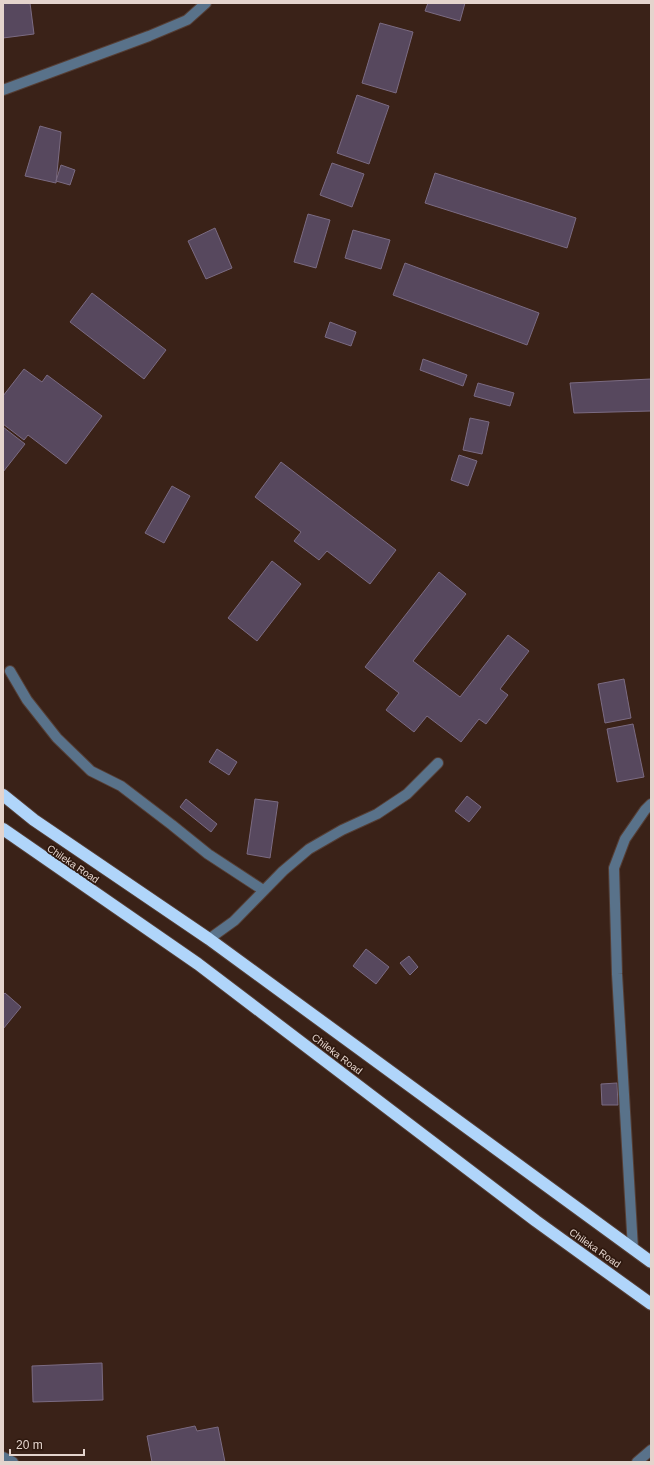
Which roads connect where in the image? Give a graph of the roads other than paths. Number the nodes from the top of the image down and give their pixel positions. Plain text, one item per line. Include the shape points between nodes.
1 (206, 3) edge
2 (3, 90) edge
3 (10, 671) dead end
4 (438, 763) dead end
5 (3, 795) edge
6 (651, 804) edge
7 (3, 829) edge
8 (263, 890) junction
9 (209, 939) junction
10 (633, 1249) junction
11 (651, 1262) edge
12 (651, 1304) edge
13 (651, 1450) edge
14 (3, 1457) edge
15 (13, 1462) edge
16 (637, 1462) edge

1 - 2 street via 188,20
3 - 8 street via 27,700 57,738 91,771 122,786 208,854
4 - 8 street via 407,794 377,814 309,849
5 - 9 highway, Chileka Road via 34,820
6 - 10 street via 625,839 614,868
7 - 12 highway, Chileka Road via 198,964 536,1221
8 - 9 street via 234,920
9 - 10 highway, Chileka Road
10 - 11 highway, Chileka Road
13 - 16 street
14 - 15 street

